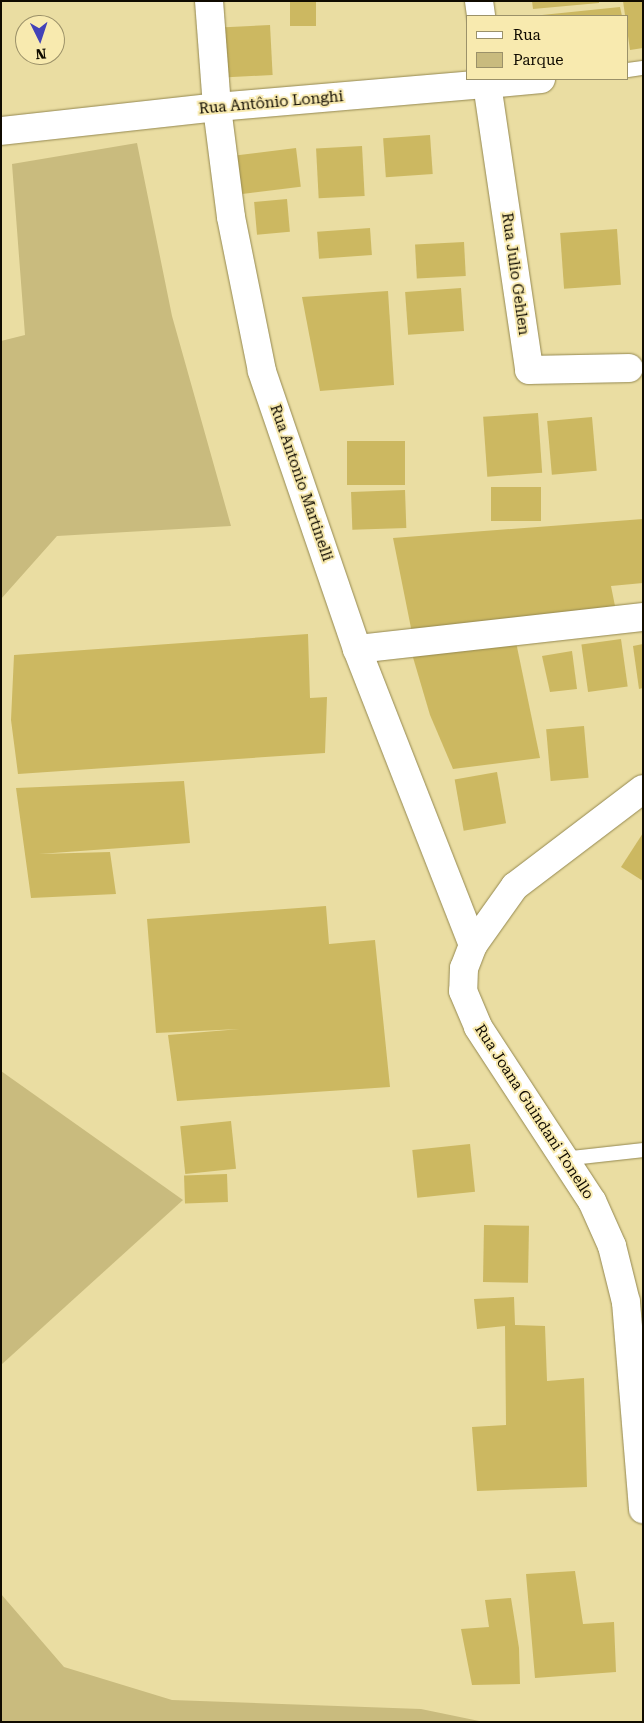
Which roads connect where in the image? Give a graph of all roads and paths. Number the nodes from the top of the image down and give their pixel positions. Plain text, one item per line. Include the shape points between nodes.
1 (209, 1) edge
2 (479, 1) edge
3 (481, 15) edge
4 (643, 68) edge
5 (629, 70) edge
6 (523, 80) edge
7 (486, 82) edge
8 (217, 107) junction
9 (1, 131) edge
10 (629, 368) dead end
11 (643, 617) edge
12 (358, 648) junction
13 (643, 789) edge
14 (473, 945) junction
15 (643, 1150) edge
16 (563, 1159) junction
17 (643, 1509) edge

1 - 8 street, Rua Antonio Martinelli
2 - 3 street
4 - 5 lane
6 - 7 street, Rua Antônio Longhi
7 - 8 street, Rua Antônio Longhi
7 - 10 street, Rua Julio Gehlen via 530,370
8 - 9 street, Rua Antônio Longhi
8 - 12 street, Rua Antonio Martinelli via 231,217 262,371
11 - 12 street
12 - 14 street, Rua Antonio Martinelli
13 - 14 street, Rua Joana Guindani Tonello via 515,886
14 - 16 street, Rua Joana Guindani Tonello via 464,968 463,991 478,1027
15 - 16 lane
16 - 17 street, Rua Joana Guindani Tonello via 592,1201 612,1246 626,1302

